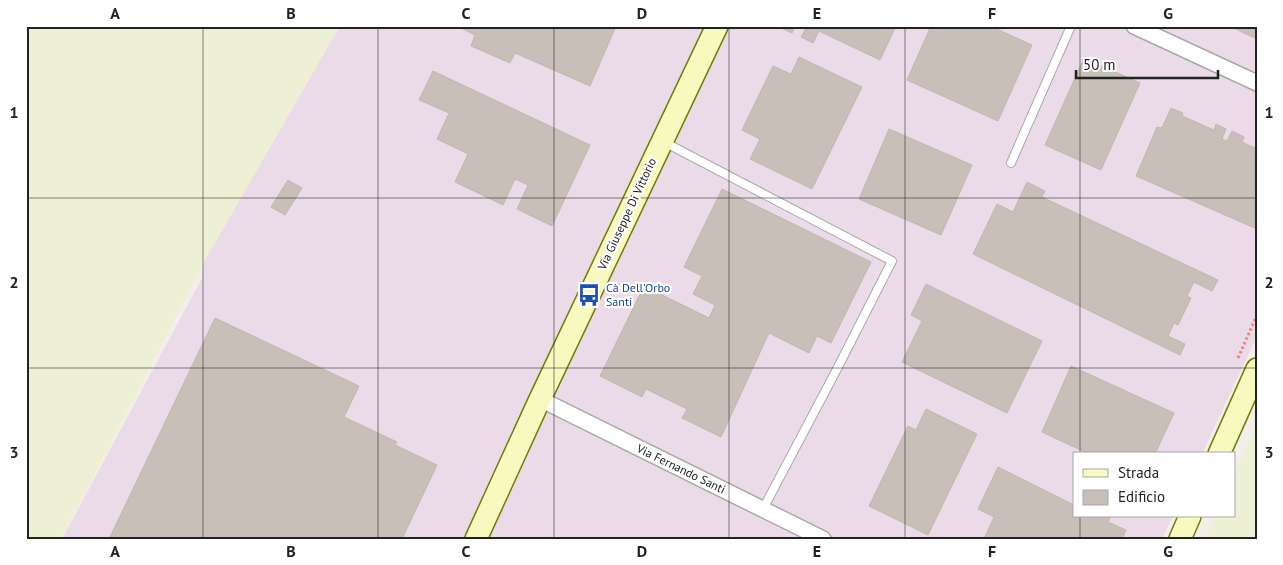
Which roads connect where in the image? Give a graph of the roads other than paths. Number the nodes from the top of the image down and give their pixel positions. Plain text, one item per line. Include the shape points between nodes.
1 (717, 26) edge
2 (1071, 26) edge
3 (1134, 26) edge
4 (1257, 83) edge
5 (662, 141) junction
6 (1011, 163) dead end
7 (1257, 369) edge
8 (540, 400) junction
9 (1219, 452) edge
10 (763, 509) junction
11 (1189, 518) edge
12 (476, 539) edge
13 (823, 539) edge
14 (1180, 539) edge

1 - 5 street, Via Giuseppe Di Vittorio
2 - 6 lane
3 - 4 street
5 - 8 street, Via Giuseppe Di Vittorio
5 - 10 lane via 892,261
7 - 9 street
8 - 10 street, Via Fernando Santi
8 - 12 street, Via Giuseppe Di Vittorio
10 - 13 street, Via Fernando Santi
11 - 14 street

